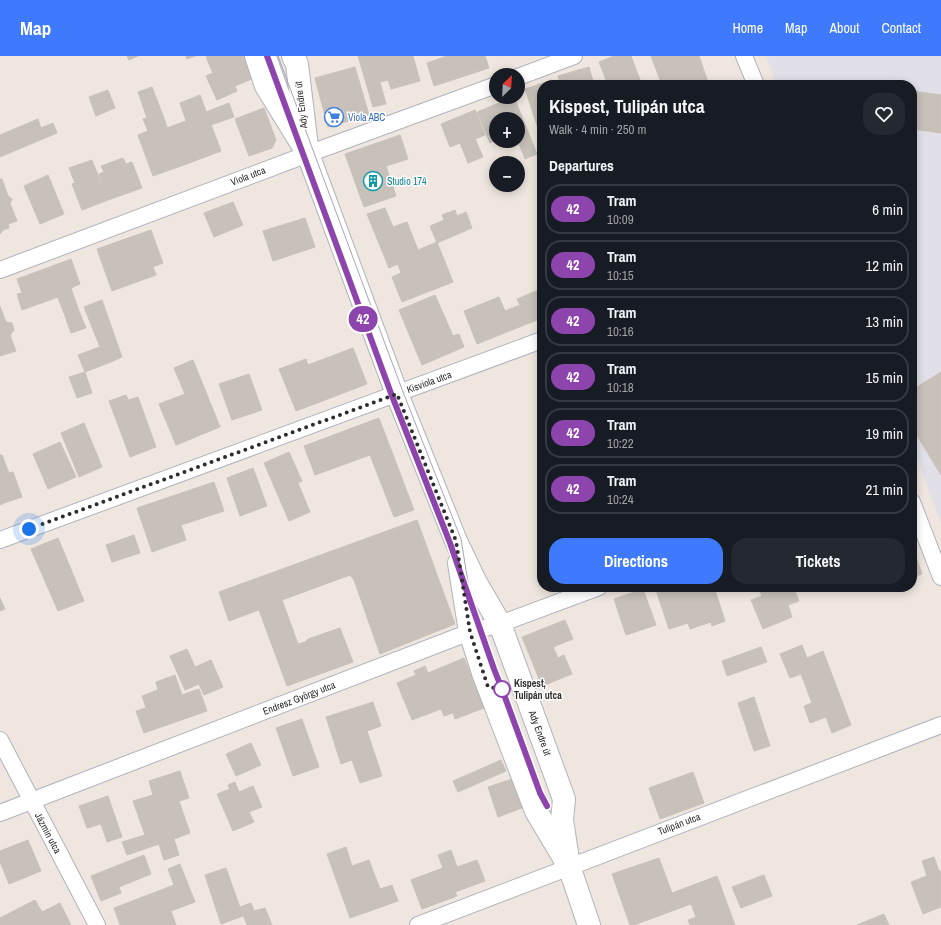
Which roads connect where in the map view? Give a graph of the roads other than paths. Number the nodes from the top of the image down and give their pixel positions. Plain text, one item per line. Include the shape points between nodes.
1 (256, 56) edge
2 (272, 56) edge
3 (294, 56) edge
4 (574, 56) edge
5 (744, 56) edge
6 (525, 74) edge
7 (754, 80) edge
8 (489, 88) edge
9 (308, 154) junction
10 (0, 270) edge
11 (537, 342) edge
12 (397, 394) junction
13 (917, 515) edge
14 (0, 540) edge
15 (456, 541) junction
16 (941, 577) edge
17 (586, 592) edge
18 (500, 624) junction
19 (470, 632) junction
20 (941, 725) edge
21 (0, 740) edge
22 (31, 801) junction
23 (0, 813) edge
24 (569, 866) junction
25 (97, 925) edge
26 (418, 925) edge
27 (589, 925) edge

1 - 9 street, Ady Endre út via 266,86
2 - 9 lane
3 - 9 street, Ady Endre út
4 - 6 street
5 - 7 street
8 - 9 street, Viola utca
9 - 10 street, Viola utca
9 - 12 street, Ady Endre út
11 - 12 street, Kisviola utca
12 - 14 street, Kisviola utca
12 - 15 street, Ady Endre út
13 - 16 street
15 - 18 street, Ady Endre út
15 - 19 street, Ady Endre út
17 - 18 street, Endresz György utca
18 - 19 street, Endresz György utca
18 - 24 street, Ady Endre út via 564,799 562,820
19 - 22 street, Endresz György utca
19 - 24 street, Ady Endre út via 536,811
20 - 24 street, Tulipán utca
21 - 22 street, Jázmin utca
22 - 23 street, Endresz György utca
22 - 25 street, Jázmin utca
24 - 26 street, Tulipán utca
24 - 27 street, Ady Endre út

